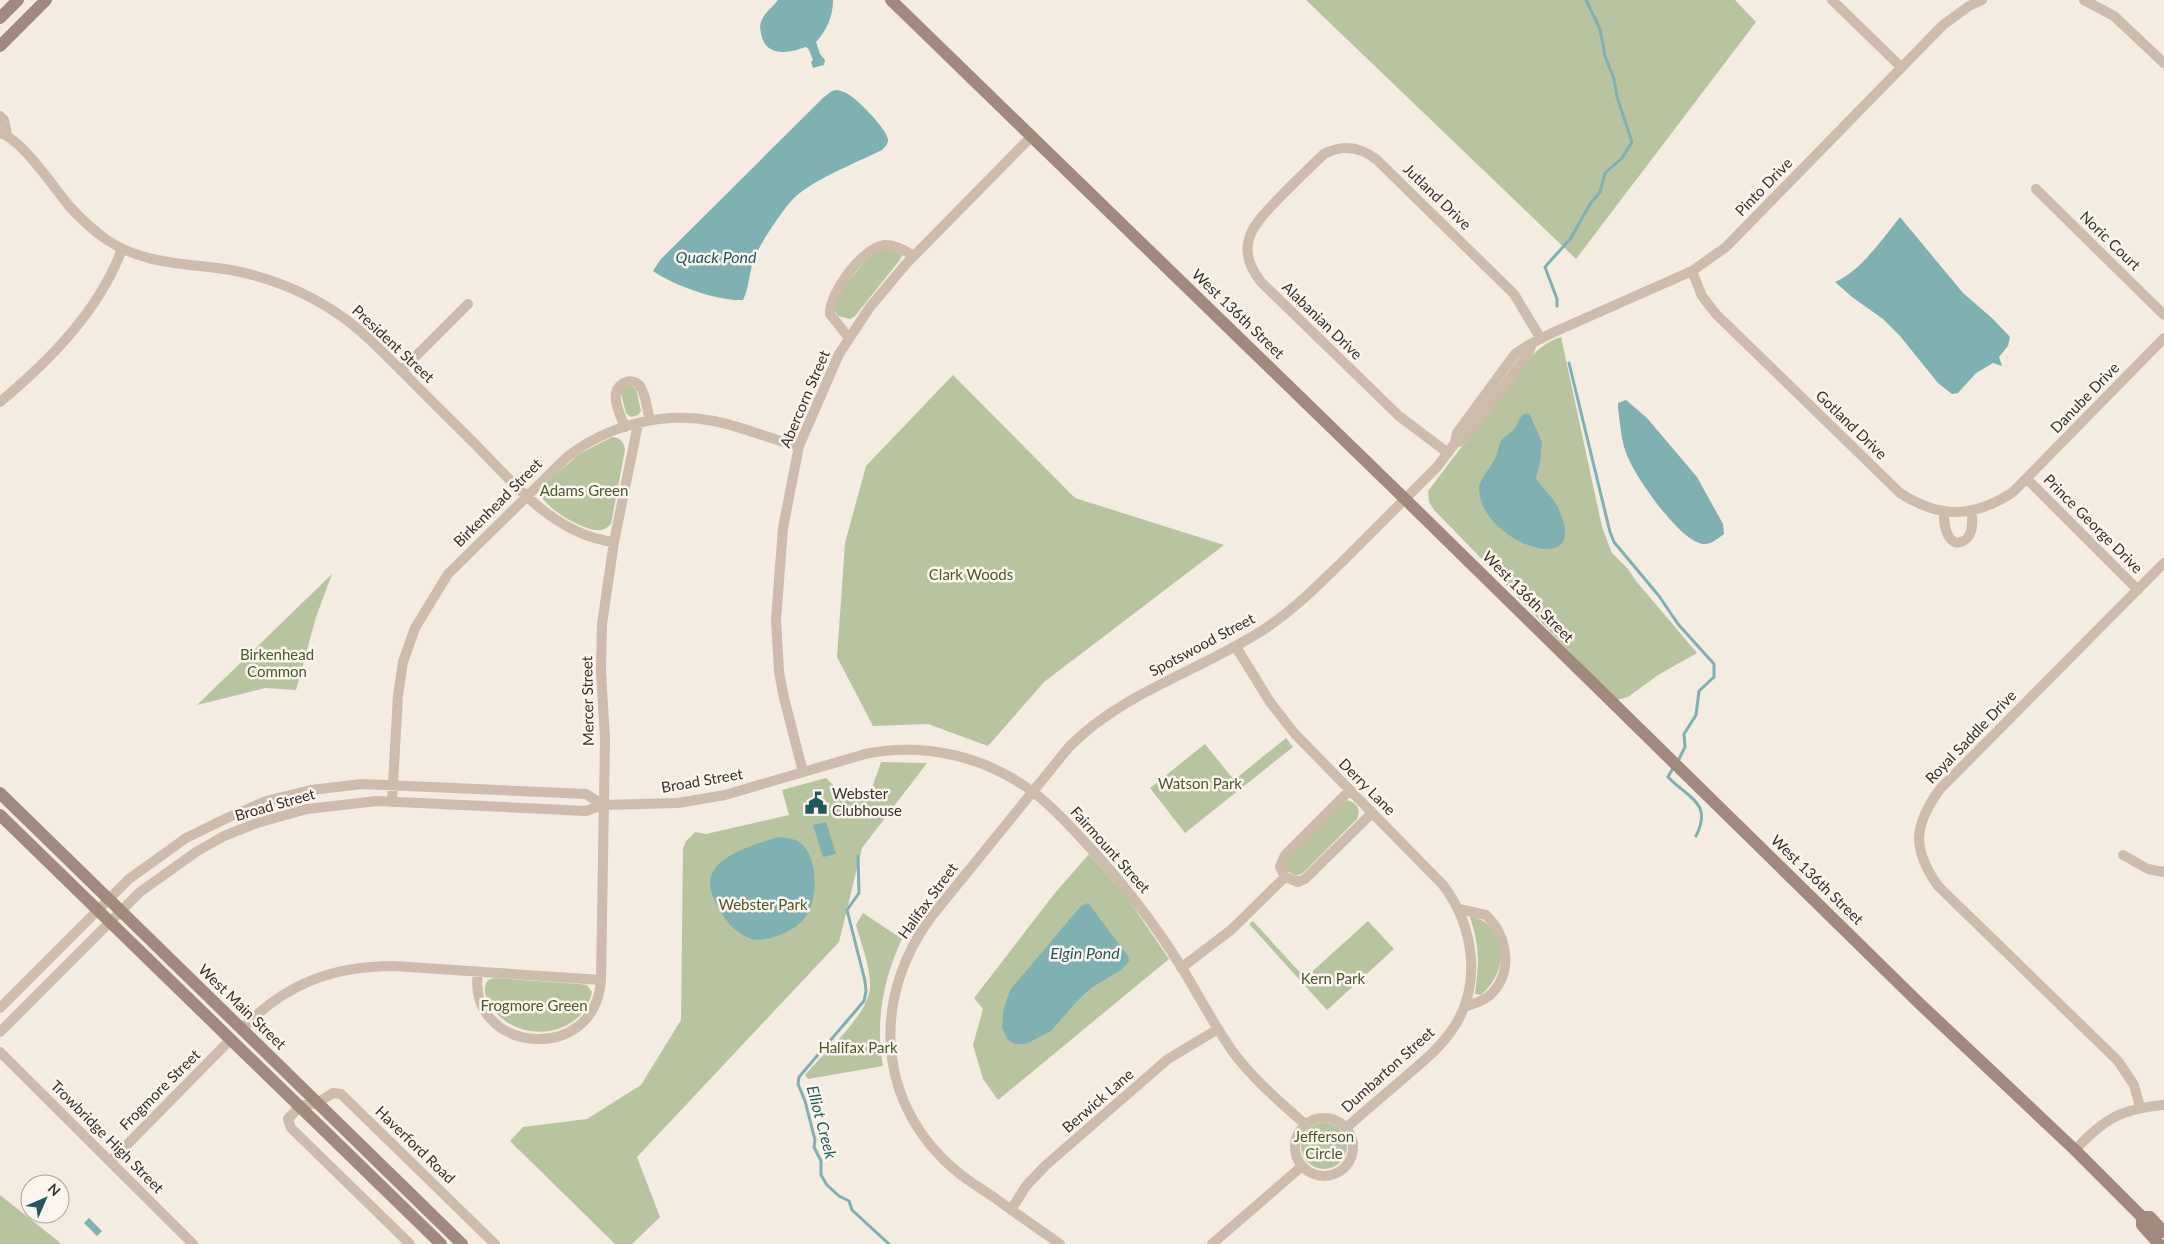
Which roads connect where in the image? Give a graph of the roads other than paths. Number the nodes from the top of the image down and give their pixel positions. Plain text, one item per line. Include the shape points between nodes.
1 (18, 0) edge
2 (46, 0) edge
3 (891, 0) edge
4 (1832, 0) edge
5 (1982, 0) edge
6 (2084, 0) edge
7 (0, 18) edge
8 (0, 46) edge
9 (2164, 64) edge
10 (1901, 67) junction
11 (0, 116) edge
12 (4, 134) edge
13 (1031, 136) junction
14 (1289, 189) joint
15 (2036, 189) dead end
16 (122, 249) junction
17 (914, 256) junction
18 (1692, 271) junction
19 (468, 304) dead end
20 (2164, 315) edge
21 (849, 338) junction
22 (2164, 338) edge
23 (1536, 342) junction
24 (401, 370) junction
25 (0, 402) edge
26 (650, 420) junction
27 (638, 424) junction
28 (625, 427) junction
29 (799, 446) junction
30 (1448, 453) junction
31 (2027, 479) junction
32 (526, 496) junction
33 (1405, 499) junction
34 (1972, 510) junction
35 (1944, 512) junction
36 (614, 542) junction
37 (2164, 563) edge
38 (2138, 590) junction
39 (1236, 647) junction
40 (803, 772) junction
41 (393, 785) junction
42 (1033, 791) junction
43 (1349, 791) junction
44 (0, 793) edge
45 (392, 802) junction
46 (603, 805) junction
47 (1372, 813) junction
48 (0, 815) edge
49 (2123, 855) dead end
50 (2164, 872) edge
51 (1285, 877) junction
52 (108, 899) junction
53 (98, 909) junction
54 (1459, 909) junction
55 (120, 912) junction
56 (111, 921) junction
57 (1471, 948) joint
58 (1182, 968) junction
59 (478, 973) junction
60 (601, 980) junction
61 (1464, 1007) junction
62 (0, 1008) edge
63 (1218, 1029) junction
64 (242, 1030) junction
65 (0, 1032) edge
66 (231, 1039) junction
67 (0, 1052) edge
68 (308, 1104) junction
69 (2164, 1105) edge
70 (2140, 1108) junction
71 (1305, 1124) junction
72 (1346, 1128) junction
73 (2075, 1150) junction
74 (110, 1161) junction
75 (1301, 1166) junction
76 (1011, 1210) junction
77 (2142, 1217) junction
78 (2164, 1232) edge
79 (193, 1244) edge
80 (410, 1244) edge
81 (441, 1244) edge
82 (462, 1244) edge
83 (495, 1244) edge
84 (1060, 1244) edge
85 (1212, 1244) edge
86 (2159, 1244) edge

1 - 7 street
2 - 8 street
3 - 13 street, West 136th Street
4 - 10 street
5 - 10 street, Pinto Drive via 1943,25
6 - 9 street via 2114,16
10 - 18 street, Pinto Drive via 1726,247
11 - 12 street, President Street via 4,120
12 - 16 street, President Street via 34,162 82,219
13 - 17 street, Abercorn Street
13 - 33 street, West 136th Street
14 - 23 street, Jutland Drive via 1332,150 1356,148 1371,155 1514,294
14 - 30 street, Alabanian Drive via 1253,226 1247,250 1250,266 1261,282 1399,416
15 - 20 street, Noric Court
16 - 24 street, President Street via 164,262 252,275 310,297 345,319
16 - 25 street via 85,318
17 - 21 street, Abercorn Street via 870,307
17 - 21 street via 892,246 877,247 864,256 840,285 832,300 830,314
18 - 23 street, Pinto Drive
18 - 35 street, Gotland Drive via 1702,296 1716,314 1900,493 1923,506
19 - 24 street
21 - 29 street, Abercorn Street via 825,382
22 - 31 street, Danube Drive
23 - 30 street, Pinto Drive via 1514,354 1457,433
24 - 32 street, President Street
26 - 27 street, Birkenhead Street
26 - 28 street via 642,388 638,383 624,382 616,392
26 - 29 street, Birkenhead Street via 714,421
27 - 28 street, Birkenhead Street
27 - 36 street, Mercer Street
28 - 32 street, Birkenhead Street via 580,447
29 - 40 street, Abercorn Street via 783,528 776,620 783,692
30 - 33 street, Pinto Drive
31 - 34 street, Gotland Drive via 1992,505
31 - 38 street, Prince George Drive
32 - 36 street, President Street via 570,528
32 - 41 street, Birkenhead Street via 448,574 415,628 398,694
33 - 39 street, Spotswood Street via 1310,593 1268,627
33 - 73 street, West 136th Street via 1976,1058
34 - 35 street, Gotland Drive
34 - 35 street via 1968,537 1958,543 1948,536
36 - 46 street, Mercer Street via 602,631
37 - 38 street, Royal Saddle Drive
38 - 70 street, Royal Saddle Drive via 1940,789 1927,808 1918,839 1926,869 1938,886 2118,1061 2134,1085
39 - 42 street, Spotswood Street via 1148,689 1097,721 1069,746
39 - 43 street, Derry Lane via 1283,720
40 - 42 street, Fairmount Street via 884,750 930,750 951,753 987,766
40 - 46 street, Broad Street via 725,795 678,802
41 - 45 street, Birkenhead Street
41 - 46 street, Broad Street via 586,794
41 - 52 street, Broad Street via 362,784 312,790 259,804 186,838 129,879
42 - 58 street, Fairmount Street via 1125,886
42 - 76 street, Halifax Street via 918,934 901,971 891,1013 892,1059 898,1083 918,1127 956,1172
43 - 47 street, Derry Lane
43 - 51 street via 1285,855 1280,867
44 - 52 street, West Main Street
45 - 46 street, Broad Street via 586,811
45 - 55 street, Broad Street via 307,809 238,830 178,863
46 - 60 street, Mercer Street
47 - 51 street via 1305,879 1298,882
47 - 54 street, Derry Lane via 1434,875
48 - 53 street, West Main Street
49 - 50 street via 2148,869
51 - 58 street via 1230,930
52 - 53 street, Broad Street
52 - 55 street, West Main Street
53 - 56 street, West Main Street
53 - 62 street, Broad Street
54 - 57 street, Derry Lane
54 - 61 street via 1486,915 1501,936 1505,952 1499,985 1484,999
55 - 56 street, Broad Street
55 - 64 street, West Main Street
56 - 65 street, Broad Street
56 - 66 street, West Main Street
57 - 61 street, Dumbarton Street via 1470,979
58 - 63 street, Fairmount Street
59 - 60 street
59 - 60 street via 476,990 480,1002 494,1021 515,1036 539,1040 564,1035 584,1022 600,996
59 - 64 street via 394,966 346,969 321,976 275,999
61 - 72 street, Dumbarton Street via 1442,1043
63 - 71 street, Fairmount Street via 1250,1073
63 - 76 street, Berwick Lane via 1168,1059 1046,1165 1026,1186
64 - 68 street, West Main Street
66 - 68 street, West Main Street
66 - 74 street, Frogmore Street
67 - 74 street, Trowbridge High Street
68 - 80 street via 288,1119 291,1128
68 - 81 street, West Main Street
68 - 82 street, West Main Street
68 - 83 street, Haverford Road via 334,1093 341,1094
69 - 70 street
70 - 73 street via 2102,1123
71 - 72 street via 1316,1118 1325,1118 1333,1119
71 - 75 street via 1299,1131 1294,1149
72 - 75 street via 1353,1143 1348,1165 1325,1176 1314,1175
73 - 77 street, West 136th Street
74 - 79 street, Trowbridge High Street
75 - 85 street
76 - 84 street, Halifax Street
77 - 78 street, West 136th Street via 2150,1218
77 - 86 street, West 136th Street via 2142,1226

